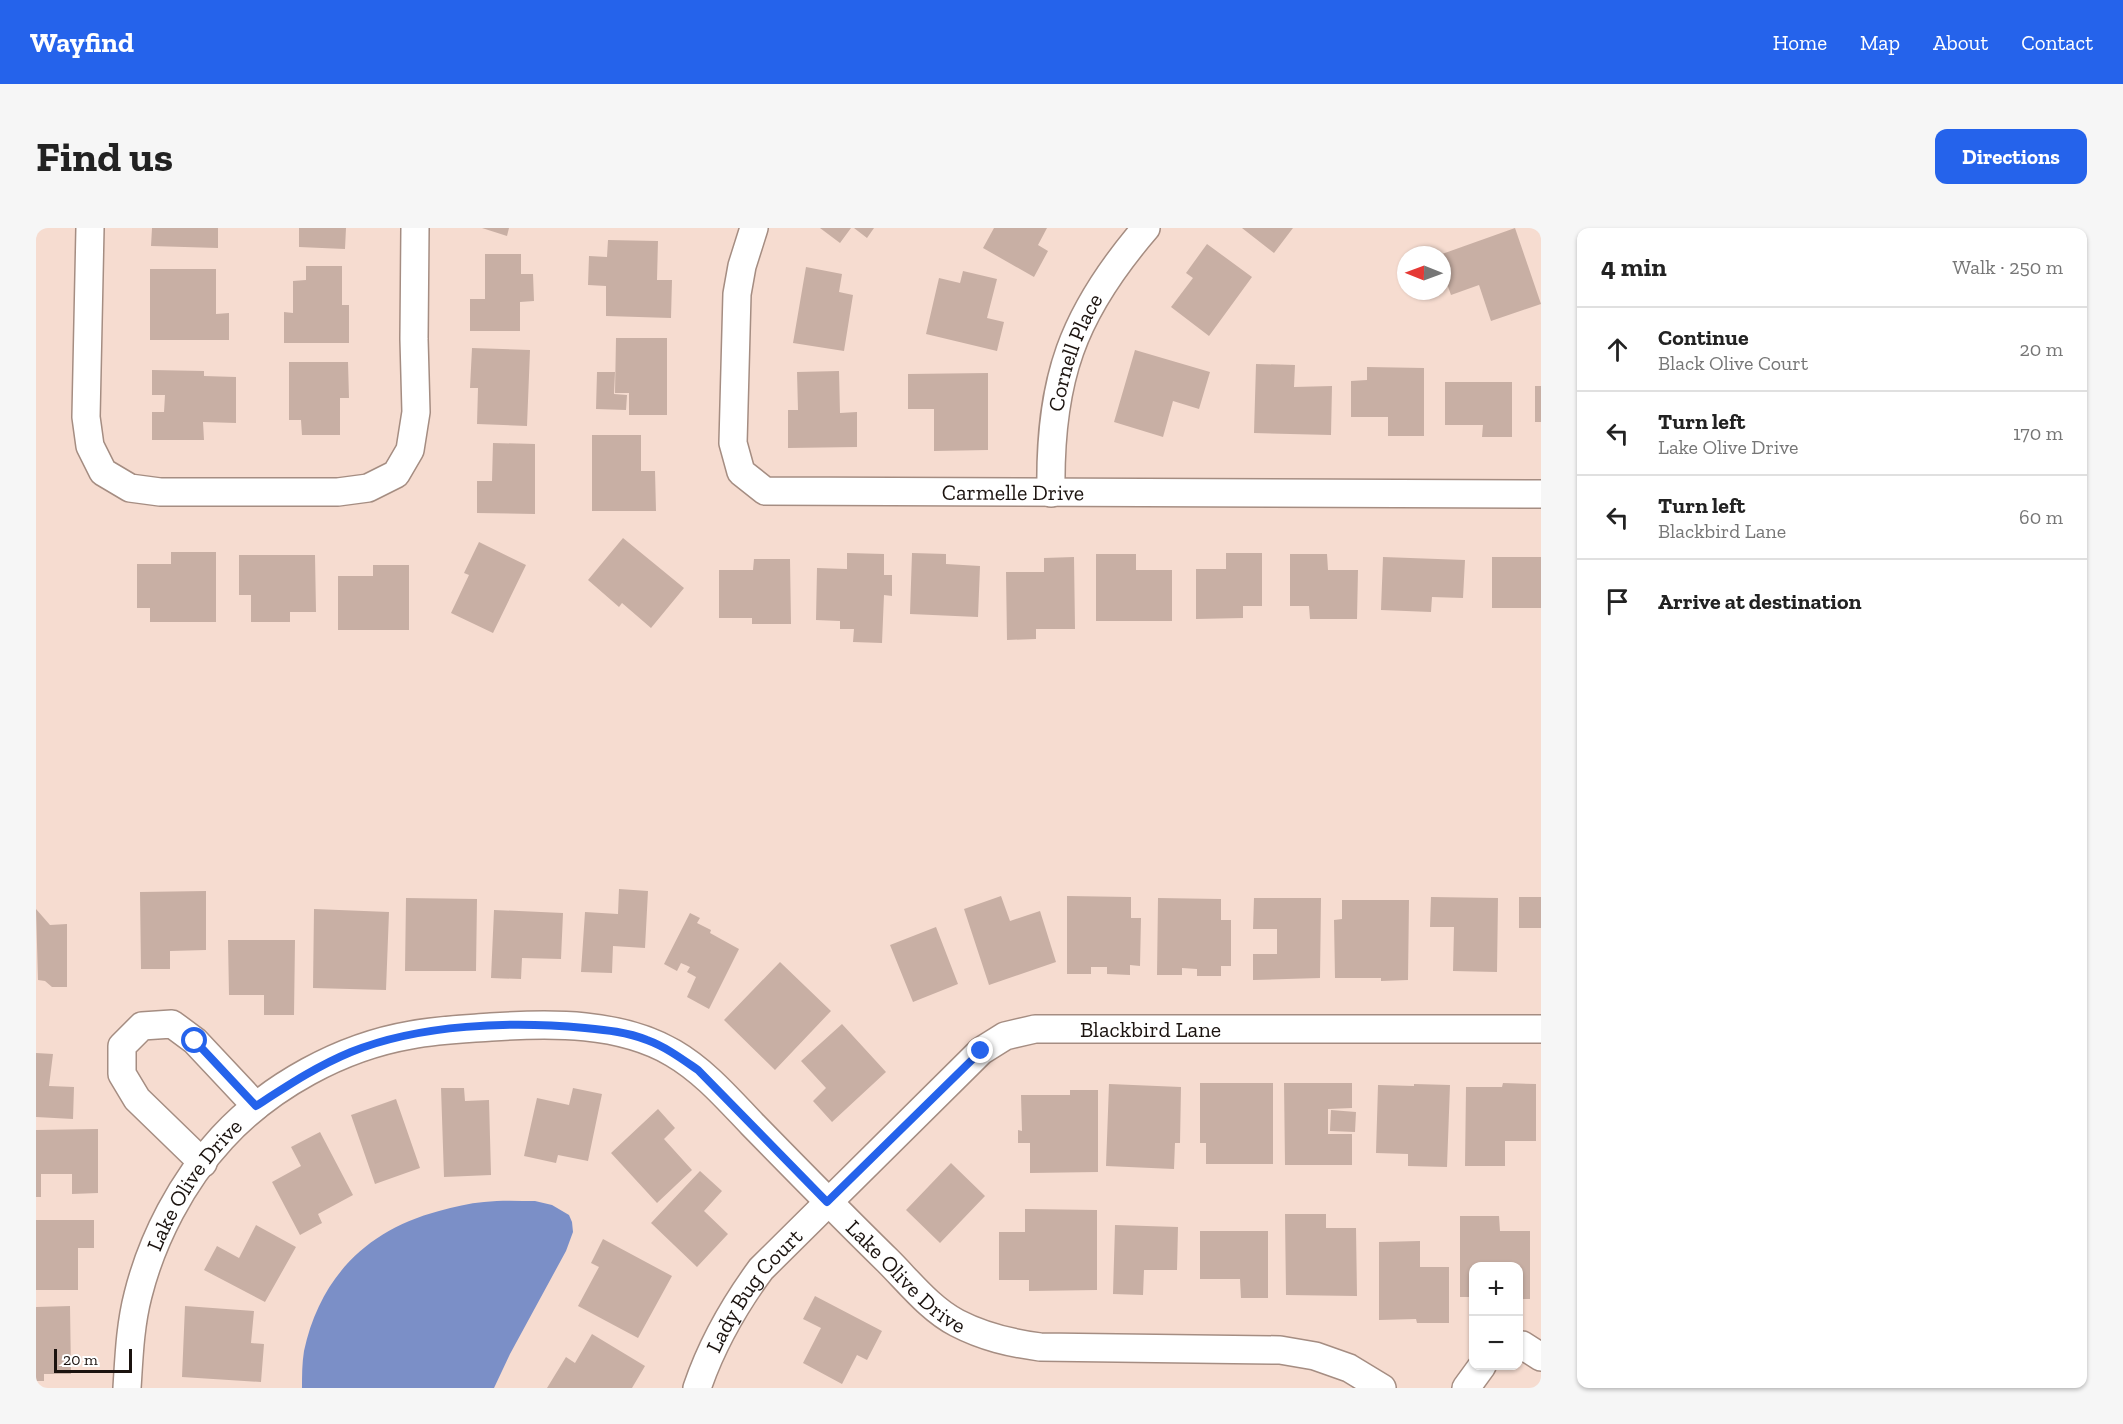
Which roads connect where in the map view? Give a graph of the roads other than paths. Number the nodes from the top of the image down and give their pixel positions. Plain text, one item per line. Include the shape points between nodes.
1 (90, 228) edge
2 (415, 228) edge
3 (754, 228) edge
4 (1146, 228) edge
5 (1051, 493) junction
6 (1541, 494) edge
7 (1541, 1029) edge
8 (256, 1106) junction
9 (202, 1163) junction
10 (827, 1202) junction
11 (1523, 1346) edge
12 (1541, 1357) edge
13 (1479, 1370) edge
14 (128, 1388) edge
15 (697, 1388) edge
16 (1382, 1388) edge
17 (1466, 1388) edge

1 - 2 street via 86,417 90,446 103,472 130,488 160,492 338,492 368,488 396,474 411,450 416,412
3 - 5 street, Carmelle Drive via 742,266 735,327 733,443 741,472 765,491
4 - 5 street, Cornell Place via 1109,274 1075,335 1056,396
5 - 6 street, Carmelle Drive
7 - 10 street, Blackbird Lane via 1035,1029 1005,1036 981,1051
8 - 9 street, Lake Olive Drive
8 - 9 street via 195,1041 172,1024 142,1026 123,1046 122,1074 137,1099
8 - 10 street, Lake Olive Drive via 325,1064 409,1035 515,1025 618,1032 647,1040 698,1070
9 - 14 street, Lake Olive Drive via 181,1194 147,1262 130,1334
10 - 15 street, Lady Bug Court via 761,1269 741,1296 709,1354
10 - 16 street, Lake Olive Drive via 930,1303 954,1322 981,1335 1040,1347 1280,1350 1315,1356 1349,1368
11 - 12 street
13 - 17 street

